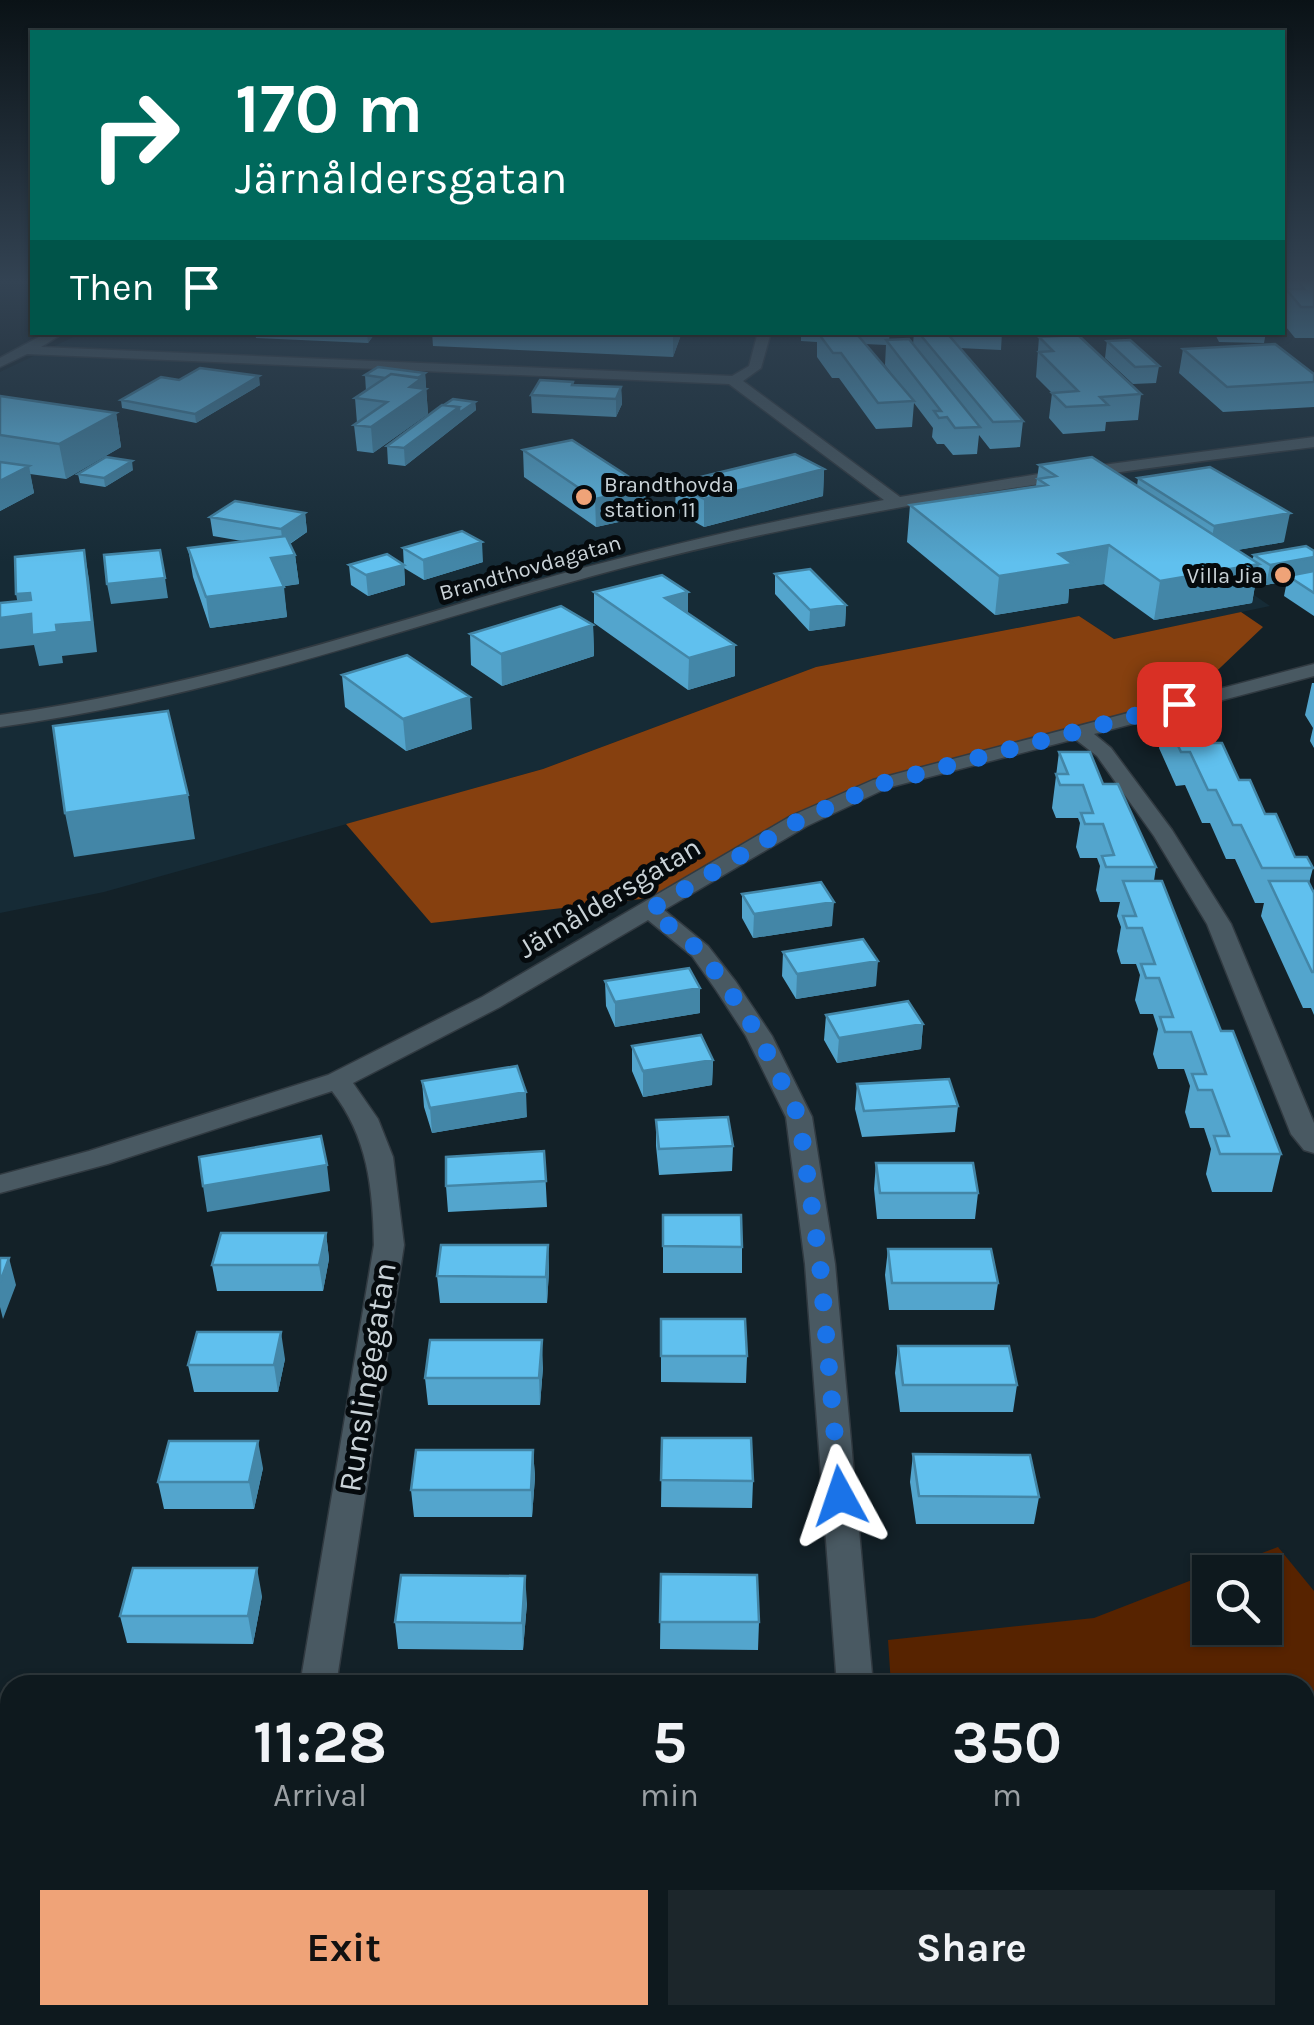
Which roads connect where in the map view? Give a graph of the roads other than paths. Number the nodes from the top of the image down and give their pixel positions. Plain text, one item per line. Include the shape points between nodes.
1 (580, 374) edge
2 (750, 374) edge
3 (733, 380) junction
4 (1314, 442) edge
5 (896, 502) junction
6 (1314, 670) edge
7 (0, 721) edge
8 (1077, 730) junction
9 (650, 910) junction
10 (337, 1081) junction
11 (1314, 1144) edge
12 (0, 1184) edge
13 (320, 1675) edge
14 (853, 1675) edge

1 - 3 street
2 - 3 street
3 - 5 street
4 - 5 street, Brandthovdagatan
5 - 7 street, Brandthovdagatan via 613,566 265,671 102,708
6 - 8 street, Järnåldersgatan
8 - 9 street, Järnåldersgatan via 856,794 748,849
8 - 11 street via 1104,752 1219,924
9 - 10 street, Järnåldersgatan
9 - 14 street via 700,951 727,987 799,1117 820,1264
10 - 12 street, Järnåldersgatan
10 - 13 street, Runslingegatan via 379,1146 389,1245

